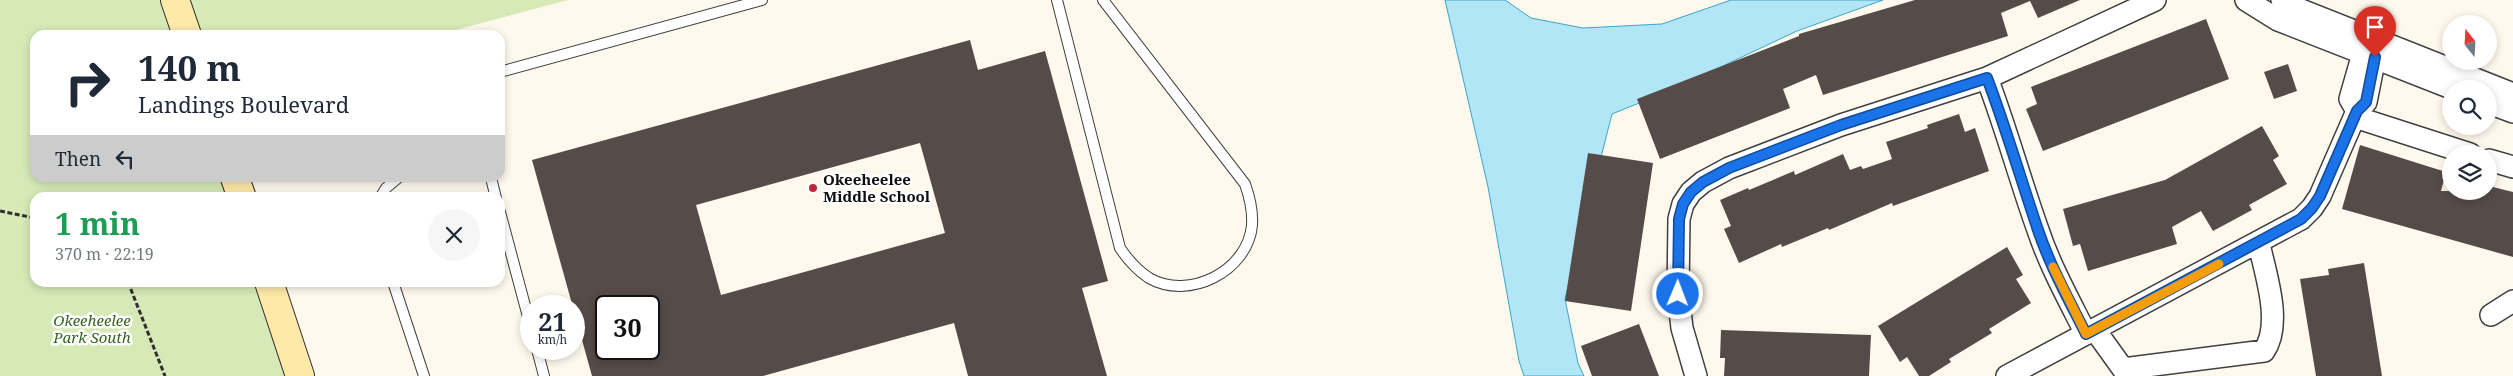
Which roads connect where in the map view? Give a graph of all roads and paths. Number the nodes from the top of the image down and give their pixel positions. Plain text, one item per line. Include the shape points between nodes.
1 (175, 0) edge
2 (762, 0) edge
3 (1057, 0) edge
4 (1103, 0) edge
5 (2155, 0) edge
6 (2246, 0) edge
7 (2282, 0) edge
8 (185, 30) edge
9 (2371, 47) junction
10 (505, 71) edge
11 (1987, 78) junction
12 (2442, 83) edge
13 (2513, 94) edge
14 (2497, 106) edge
15 (2513, 112) edge
16 (2356, 114) junction
17 (2444, 145) edge
18 (2497, 162) edge
19 (2513, 167) edge
20 (393, 182) edge
21 (384, 192) edge
22 (0, 211) edge
23 (30, 217) edge
24 (505, 231) edge
25 (2259, 244) junction
26 (130, 287) edge
27 (271, 287) edge
28 (395, 287) edge
29 (522, 295) edge
30 (2513, 301) edge
31 (2491, 316) dead end
32 (2090, 332) junction
33 (540, 360) edge
34 (165, 376) edge
35 (300, 376) edge
36 (424, 376) edge
37 (544, 376) edge
38 (1696, 376) edge
39 (2007, 376) edge

1 - 8 street
2 - 10 lane
3 - 4 lane via 1120,248 1133,266 1164,283 1194,285 1215,278 1232,265 1245,247 1252,226 1252,204 1245,184
5 - 11 street
6 - 9 street via 2278,20
7 - 9 street
9 - 12 street
9 - 13 street
9 - 16 street via 2350,99
11 - 32 street via 2056,276
11 - 38 street via 1841,125 1729,168 1691,192 1679,219 1678,294 1682,328
14 - 15 street
16 - 17 street
16 - 25 street via 2312,208 2289,227
18 - 19 street
20 - 21 lane
22 - 23 path
24 - 29 lane
25 - 32 street
25 - 32 street via 2273,318 2268,346 2264,351 2123,369
26 - 34 path
27 - 35 street
28 - 36 lane
30 - 31 street
32 - 39 street
33 - 37 lane

